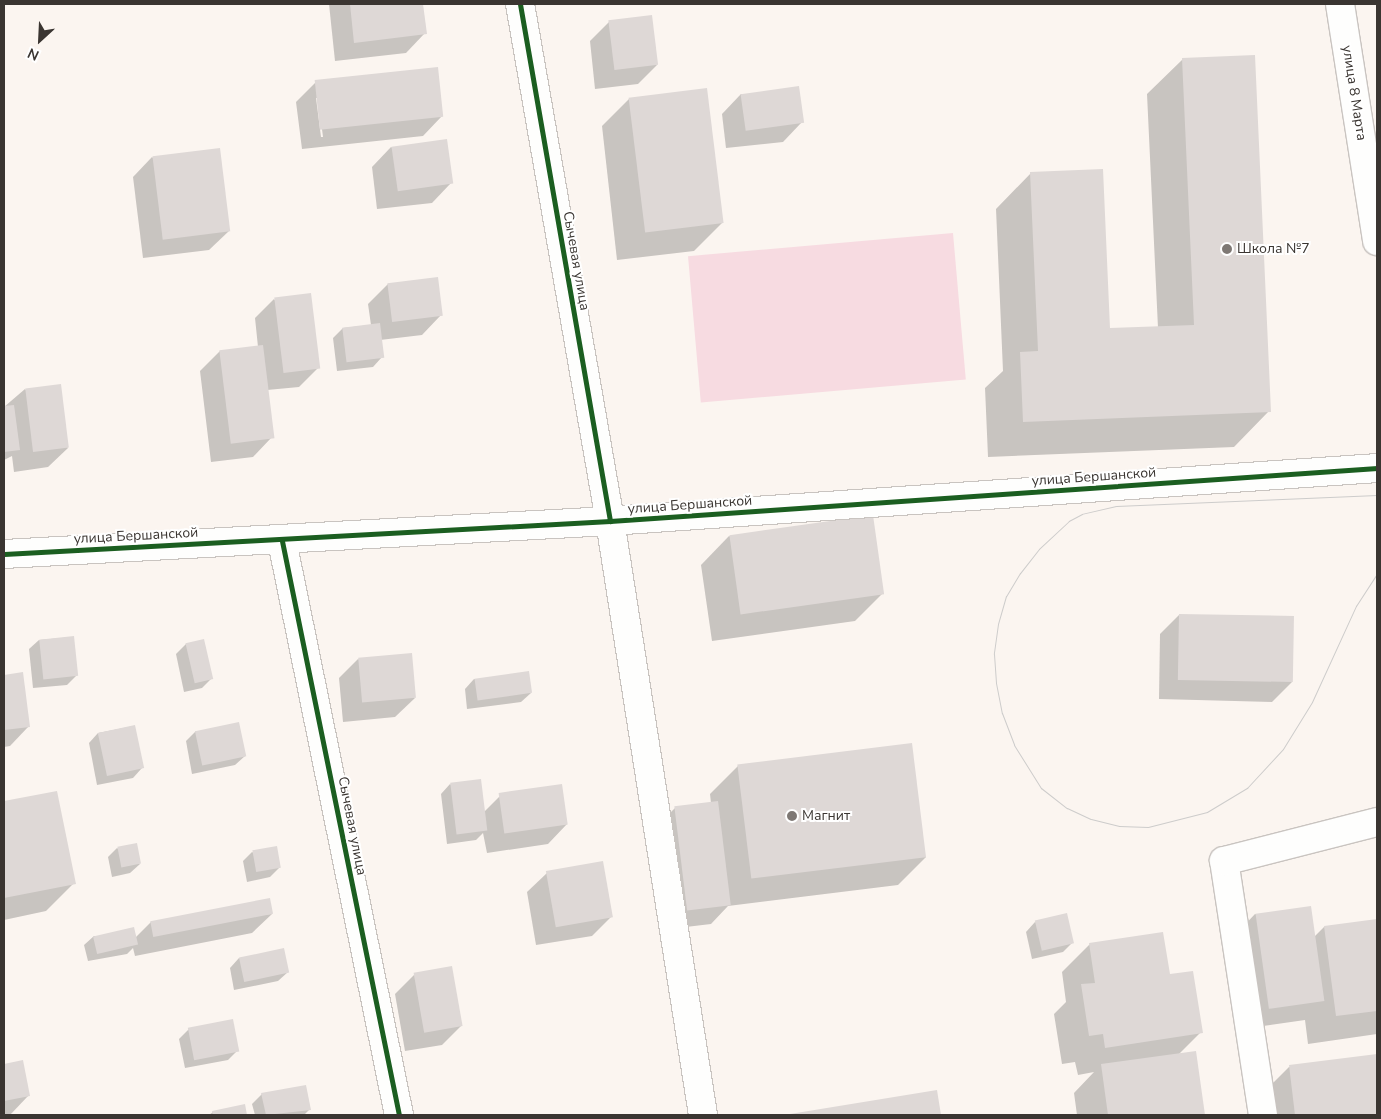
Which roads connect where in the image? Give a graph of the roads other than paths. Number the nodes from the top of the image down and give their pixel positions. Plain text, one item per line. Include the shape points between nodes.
1 (520, 4) edge
2 (1340, 4) edge
3 (1377, 241) edge
4 (1377, 468) edge
5 (610, 521) junction
6 (282, 541) junction
7 (4, 554) edge
8 (1377, 822) edge
9 (399, 1115) edge
10 (703, 1115) edge
11 (1263, 1115) edge

1 - 5 street, Сычевая улица
2 - 3 street, улица 8 Марта
4 - 5 street, улица Бершанской
5 - 6 street, улица Бершанской
5 - 10 street, Сычевая улица
6 - 7 street, улица Бершанской
6 - 9 street, Сычевая улица
8 - 11 street via 1224,861

